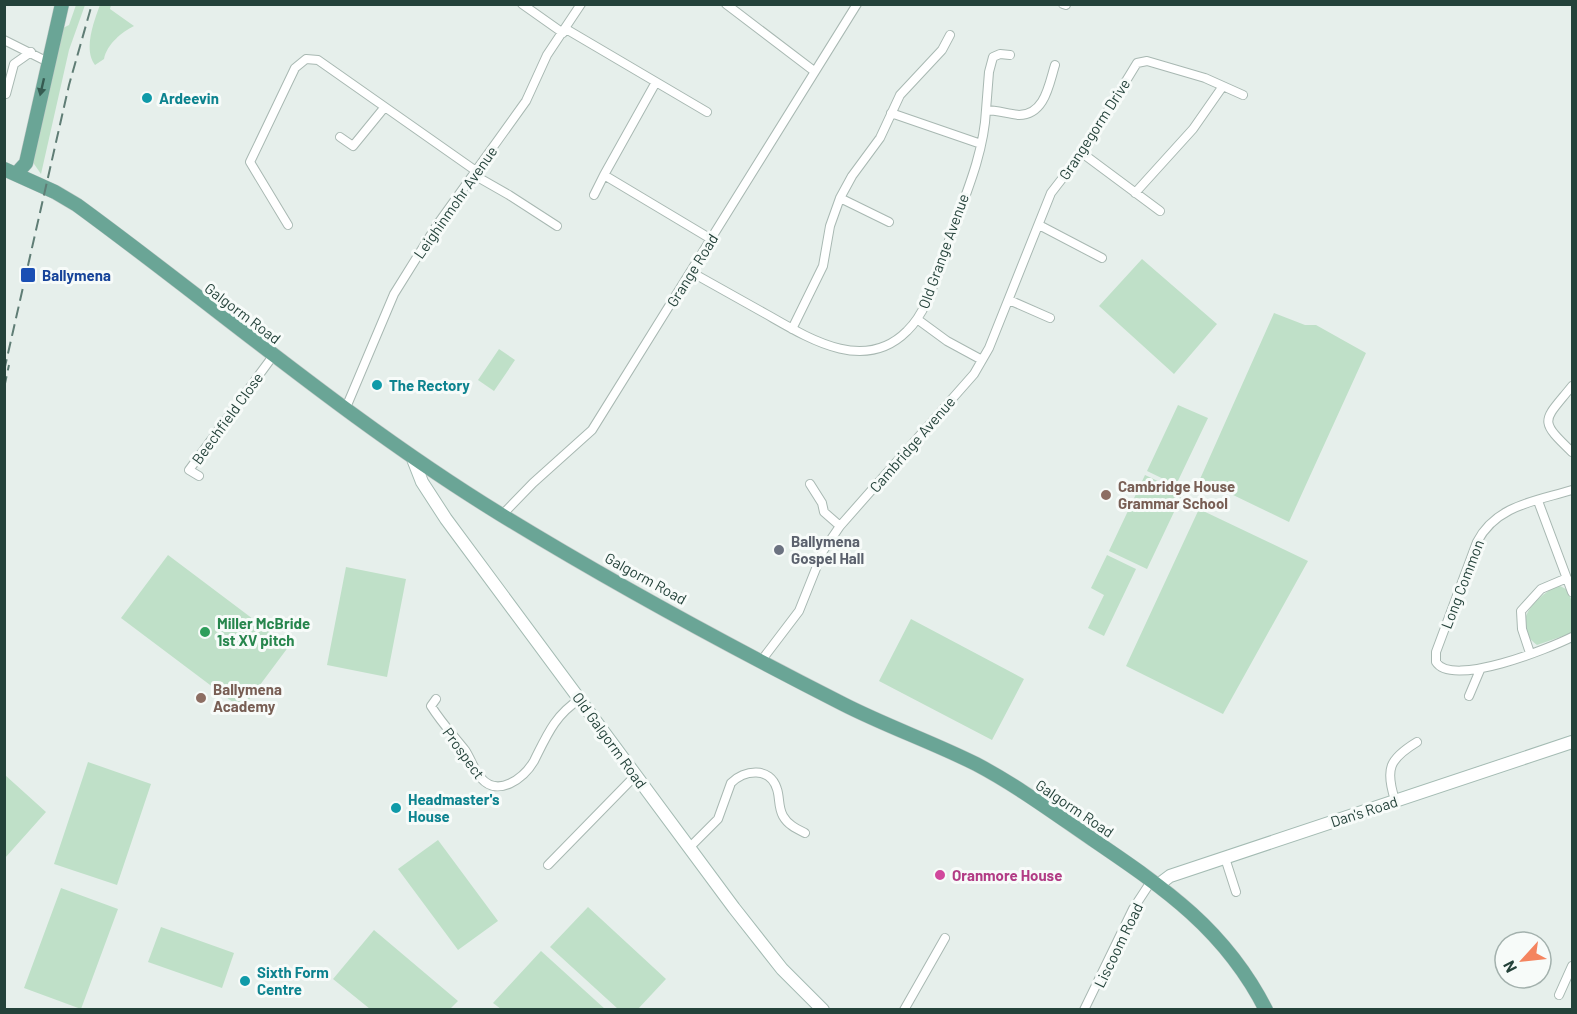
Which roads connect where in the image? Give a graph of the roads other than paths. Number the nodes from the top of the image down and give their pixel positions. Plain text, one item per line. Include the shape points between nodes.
1 (62, 4) edge
2 (522, 4) edge
3 (581, 4) edge
4 (726, 4) edge
5 (857, 4) edge
6 (565, 31) junction
7 (950, 35) dead end
8 (4, 40) edge
9 (31, 52) junction
10 (1010, 55) dead end
11 (48, 62) junction
12 (1055, 65) dead end
13 (814, 71) junction
14 (656, 82) junction
15 (1223, 86) junction
16 (6, 94) dead end
17 (1243, 95) dead end
18 (384, 108) junction
19 (986, 110) junction
20 (707, 112) dead end
21 (891, 113) junction
22 (340, 137) dead end
23 (981, 144) junction
24 (1082, 153) junction
25 (26, 163) junction
26 (10, 172) edge
27 (475, 173) junction
28 (604, 175) junction
29 (30, 181) junction
30 (1135, 193) junction
31 (594, 195) dead end
32 (840, 198) junction
33 (1161, 211) dead end
34 (889, 222) dead end
35 (288, 225) dead end
36 (1039, 225) junction
37 (556, 226) dead end
38 (711, 239) junction
39 (1102, 258) dead end
40 (691, 272) junction
41 (1009, 300) junction
42 (1050, 318) dead end
43 (917, 319) junction
44 (792, 329) junction
45 (273, 356) junction
46 (982, 360) junction
47 (1572, 386) edge
48 (345, 410) junction
49 (1572, 452) edge
50 (413, 459) junction
51 (199, 476) dead end
52 (810, 484) dead end
53 (1572, 490) edge
54 (1538, 501) junction
55 (502, 515) junction
56 (840, 526) junction
57 (1567, 578) junction
58 (1572, 592) edge
59 (1572, 637) edge
60 (1530, 653) junction
61 (761, 661) junction
62 (1480, 670) junction
63 (1469, 696) dead end
64 (436, 699) dead end
65 (580, 699) junction
66 (1417, 742) dead end
67 (1572, 742) edge
68 (635, 776) junction
69 (1395, 800) junction
70 (805, 833) dead end
71 (690, 847) junction
72 (1225, 858) junction
73 (548, 865) dead end
74 (1155, 882) junction
75 (1236, 892) dead end
76 (945, 938) dead end
77 (1572, 966) edge
78 (1559, 995) dead end
79 (823, 1010) edge
80 (904, 1010) edge
81 (1084, 1010) edge
82 (1266, 1010) edge

1 - 11 main road
2 - 6 street
3 - 6 street, Leighinmohr Avenue
4 - 13 street
5 - 13 street, Grange Road
6 - 14 street
6 - 27 street, Leighinmohr Avenue via 547,56 526,101
7 - 21 street via 942,50 904,89
8 - 9 street
9 - 11 street
9 - 16 street via 14,64
10 - 19 street, Old Grange Avenue via 993,57
11 -> 25 main road
12 - 19 street via 1044,100 1036,108 1020,115
13 - 38 street, Grange Road
14 - 20 street
14 - 28 street
15 - 17 street, Grangegorm Drive
15 - 24 street, Grangegorm Drive via 1147,61 1137,63
15 - 30 street via 1193,129
18 - 22 street via 352,146
18 - 27 street
18 - 35 street via 318,60 310,58 298,64 250,162
19 - 23 street, Old Grange Avenue
21 - 23 street
21 - 32 street via 873,150
23 - 43 street, Old Grange Avenue
24 - 30 street
24 - 36 street, Grangegorm Drive via 1051,193
25 - 26 main road
25 - 29 main road
26 - 29 main road, Galgorm Road
27 - 37 street
27 - 48 street, Leighinmohr Avenue via 394,294
28 - 31 street
28 - 38 street
29 - 45 main road, Galgorm Road via 77,205
30 - 33 street
32 - 34 street
32 - 44 street via 823,266
36 - 39 street
36 - 41 street, Grangegorm Drive
38 - 40 street, Grange Road
40 - 44 street, Old Grange Avenue
40 - 55 street, Grange Road via 592,430
41 - 42 street
41 - 46 street, Grangegorm Drive
43 - 44 street, Old Grange Avenue via 898,339 864,351 815,342
43 - 46 street via 947,342
45 - 48 main road, Galgorm Road
45 - 51 street, Beechfield Close via 189,470
46 - 56 street, Cambridge Avenue via 974,374
47 - 49 street via 1547,422
48 - 50 main road, Galgorm Road
50 - 55 main road, Galgorm Road
50 - 65 street, Old Galgorm Road via 422,482 446,519
52 - 56 street via 824,513
53 - 54 street, Long Common
54 - 57 street
54 - 62 street, Long Common via 1502,512 1484,530 1436,651 1437,665 1444,669
55 - 61 main road, Galgorm Road
56 - 61 street, Cambridge Avenue via 823,551 799,611
57 - 58 street
57 - 60 street via 1541,590 1521,611
59 - 60 street
60 - 62 street
61 - 74 main road, Galgorm Road via 848,707 1002,779
62 - 63 street
64 - 65 street, Prospect via 431,705 441,722 467,753 481,779 497,786 525,774 556,718
65 - 68 street, Old Galgorm Road
66 - 69 street via 1400,754 1392,766 1389,776
67 - 69 street, Dan's Road
68 - 71 street, Old Galgorm Road
68 - 73 street
69 - 72 street, Dan's Road
70 - 71 street via 783,817 772,780 763,773 748,773 731,783 718,819
71 - 79 street, Old Galgorm Road via 782,969
72 - 74 street, Dan's Road
72 - 75 street
74 - 81 street, Liscoom Road via 1133,909
74 - 82 main road, Galgorm Road via 1210,929
76 - 80 street
77 - 78 street

